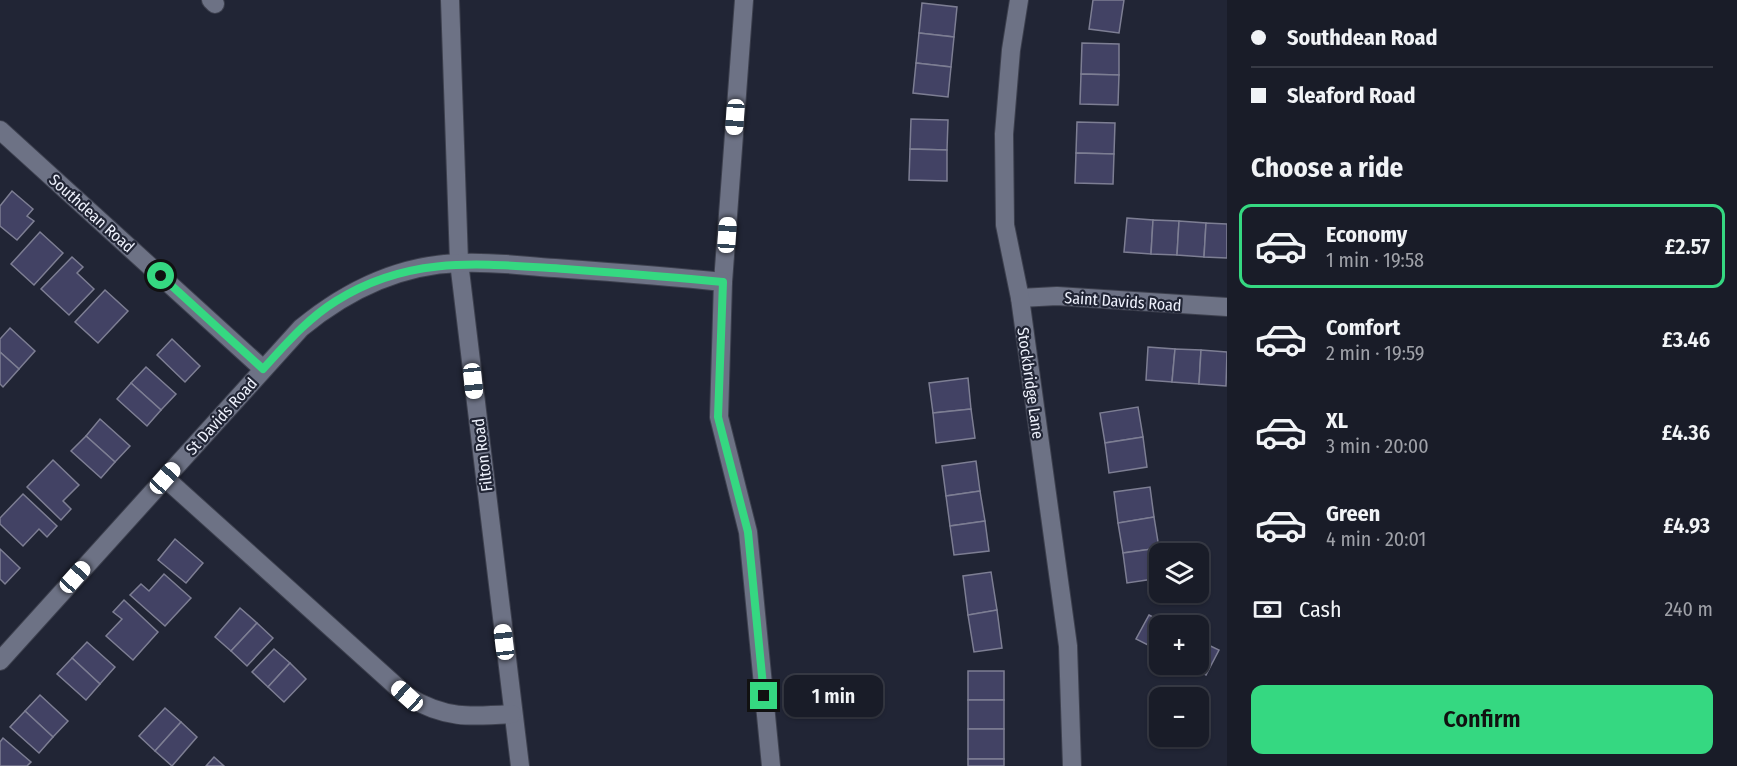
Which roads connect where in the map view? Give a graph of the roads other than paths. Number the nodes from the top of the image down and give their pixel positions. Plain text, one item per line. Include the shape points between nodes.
1 (450, 0) edge
2 (744, 0) edge
3 (1019, 0) edge
4 (0, 130) edge
5 (459, 262) junction
6 (723, 282) junction
7 (1020, 298) junction
8 (1227, 308) edge
9 (263, 369) junction
10 (165, 478) junction
11 (0, 661) edge
12 (512, 714) junction
13 (520, 766) edge
14 (771, 766) edge
15 (1072, 766) edge

1 - 5 street, Filton Road
2 - 6 street
3 - 7 street, Stockbridge Lane via 1004,134 1005,225
4 - 9 street, Southdean Road
5 - 6 street
5 - 9 street, St Davids Road via 400,273 346,296 301,328
5 - 12 street, Filton Road
6 - 14 street via 718,417 748,532
7 - 8 street, Saint Davids Road via 1057,296
7 - 15 street, Stockbridge Lane via 1068,646
9 - 10 street, St Davids Road
10 - 11 street, St Davids Road
10 - 12 street via 407,696 450,715
12 - 13 street, Filton Road

